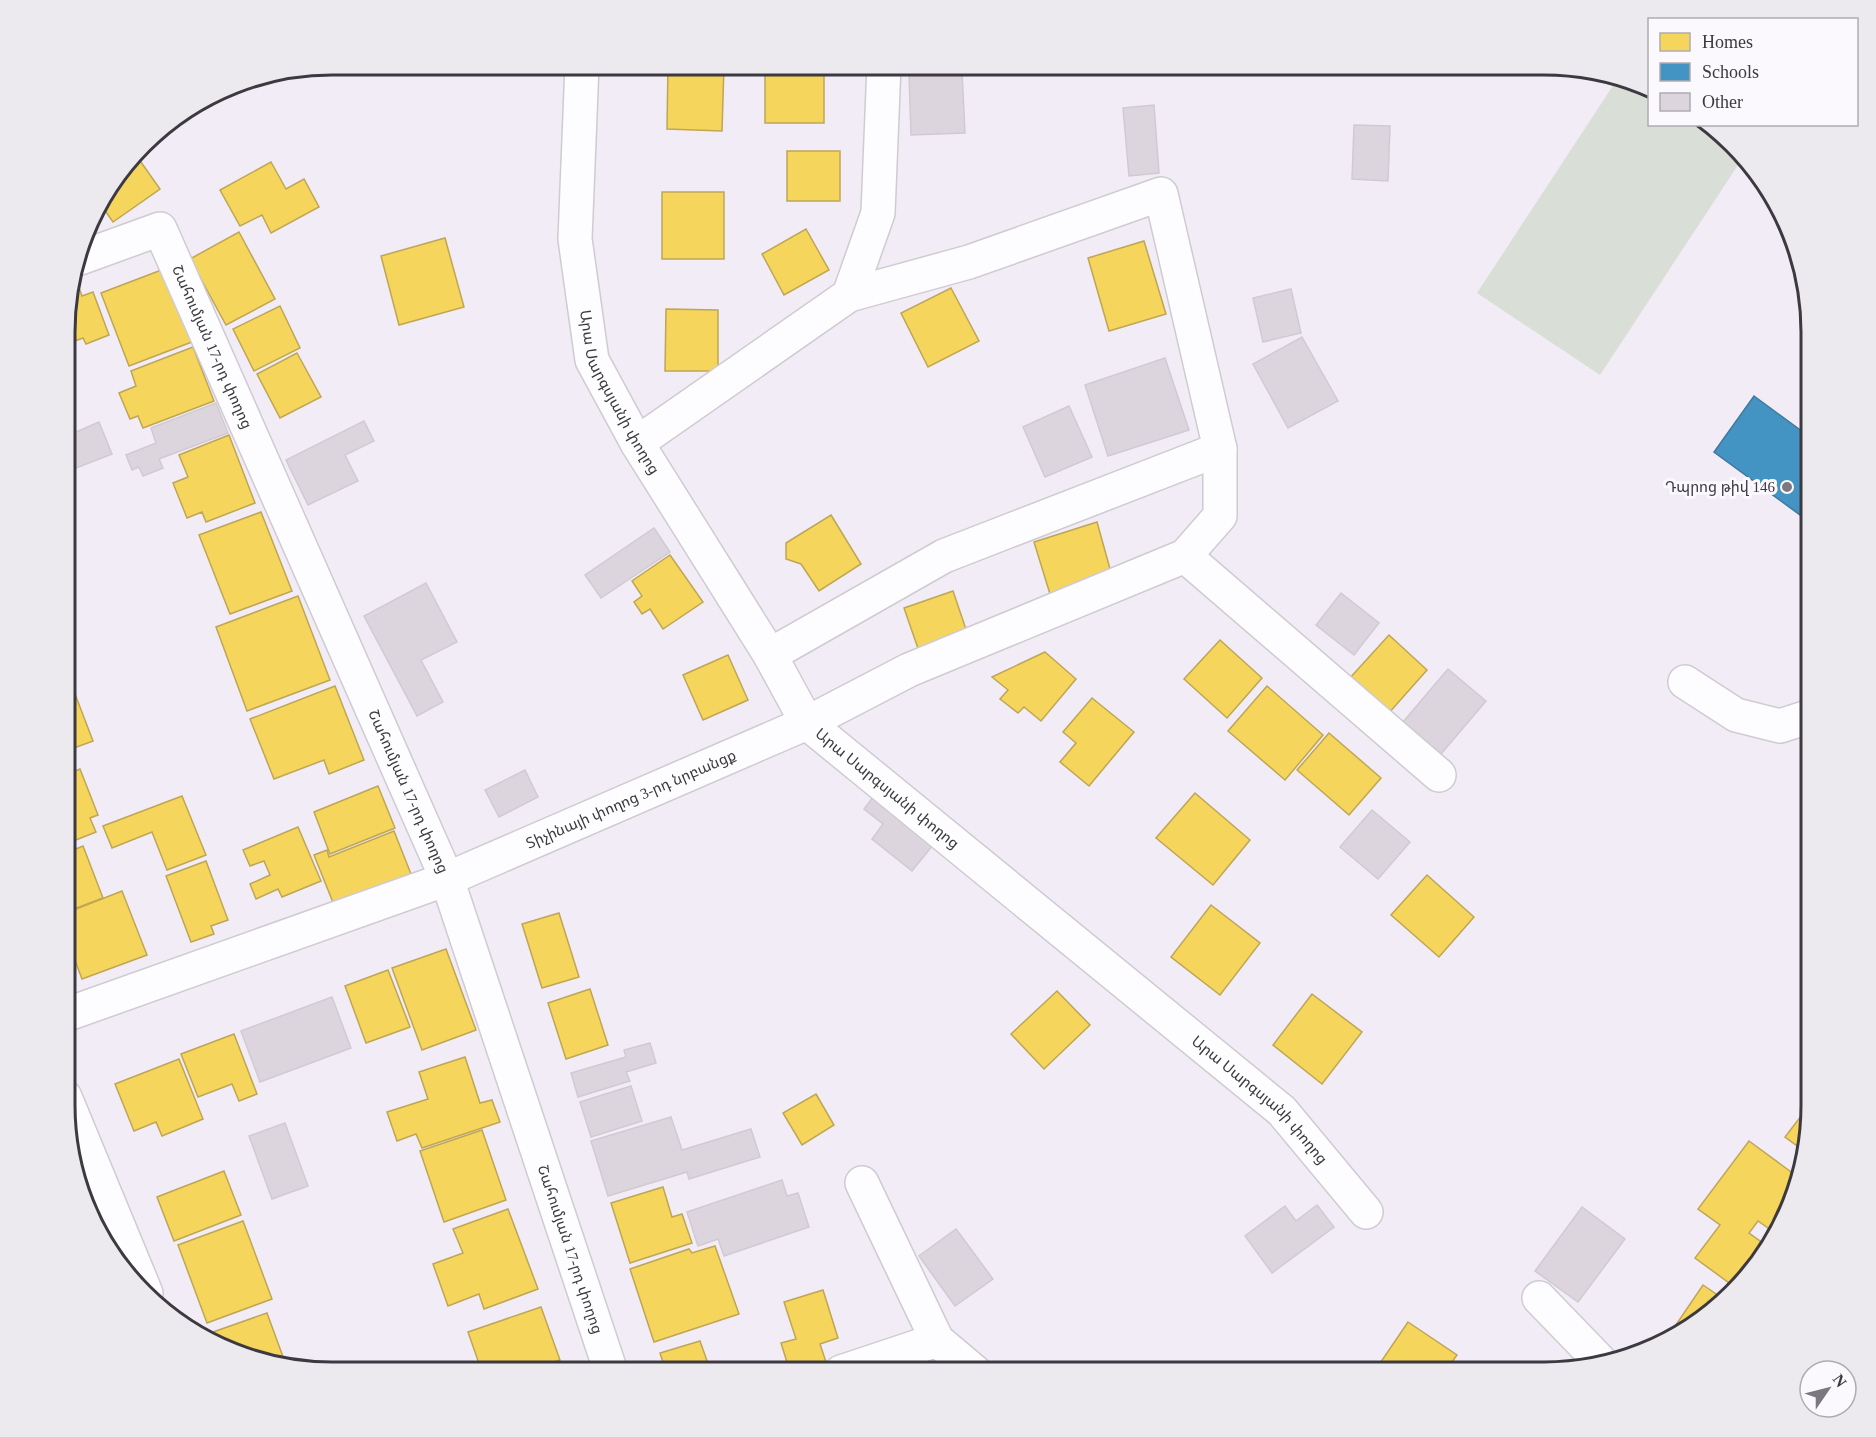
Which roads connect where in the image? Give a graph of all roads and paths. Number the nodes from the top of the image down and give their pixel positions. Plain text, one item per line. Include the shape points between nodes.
1 (582, 75) edge
2 (884, 75) edge
3 (87, 255) edge
4 (849, 295) junction
5 (637, 443) junction
6 (1220, 450) junction
7 (1185, 556) junction
8 (770, 655) junction
9 (1685, 682) dead end
10 (1801, 719) edge
11 (807, 723) junction
12 (1439, 776) dead end
13 (447, 879) junction
14 (75, 1011) edge
15 (76, 1124) edge
16 (862, 1183) dead end
17 (1366, 1212) dead end
18 (137, 1272) edge
19 (1539, 1298) dead end
20 (937, 1340) junction
21 (1596, 1357) edge
22 (608, 1362) edge
23 (871, 1362) edge
24 (963, 1362) edge

1 - 5 street, Արա Սարգսյանի փողոց via 575,239 592,360
2 - 4 street via 878,213
3 - 13 street, Շահումյան 17-րդ փողոց via 160,229
4 - 5 street
4 - 6 street via 969,262 1161,194
5 - 8 street, Արա Սարգսյանի փողոց
6 - 7 street via 1220,516
6 - 8 street via 944,556
7 - 11 street, Տիչինայի փողոց 3-րդ նրբանցք via 909,670
7 - 12 street
8 - 11 street, Արա Սարգսյանի փողոց
9 - 10 street via 1736,715 1780,726
11 - 13 street, Տիչինայի փողոց 3-րդ նրբանցք
11 - 17 street, Արա Սարգսյանի փողոց via 1282,1111
13 - 14 street, Տիչինայի փողոց 3-րդ նրբանցք
13 - 22 street, Շահումյան 17-րդ փողոց
15 - 18 street
16 - 20 street
19 - 21 street
20 - 23 street
20 - 24 street

